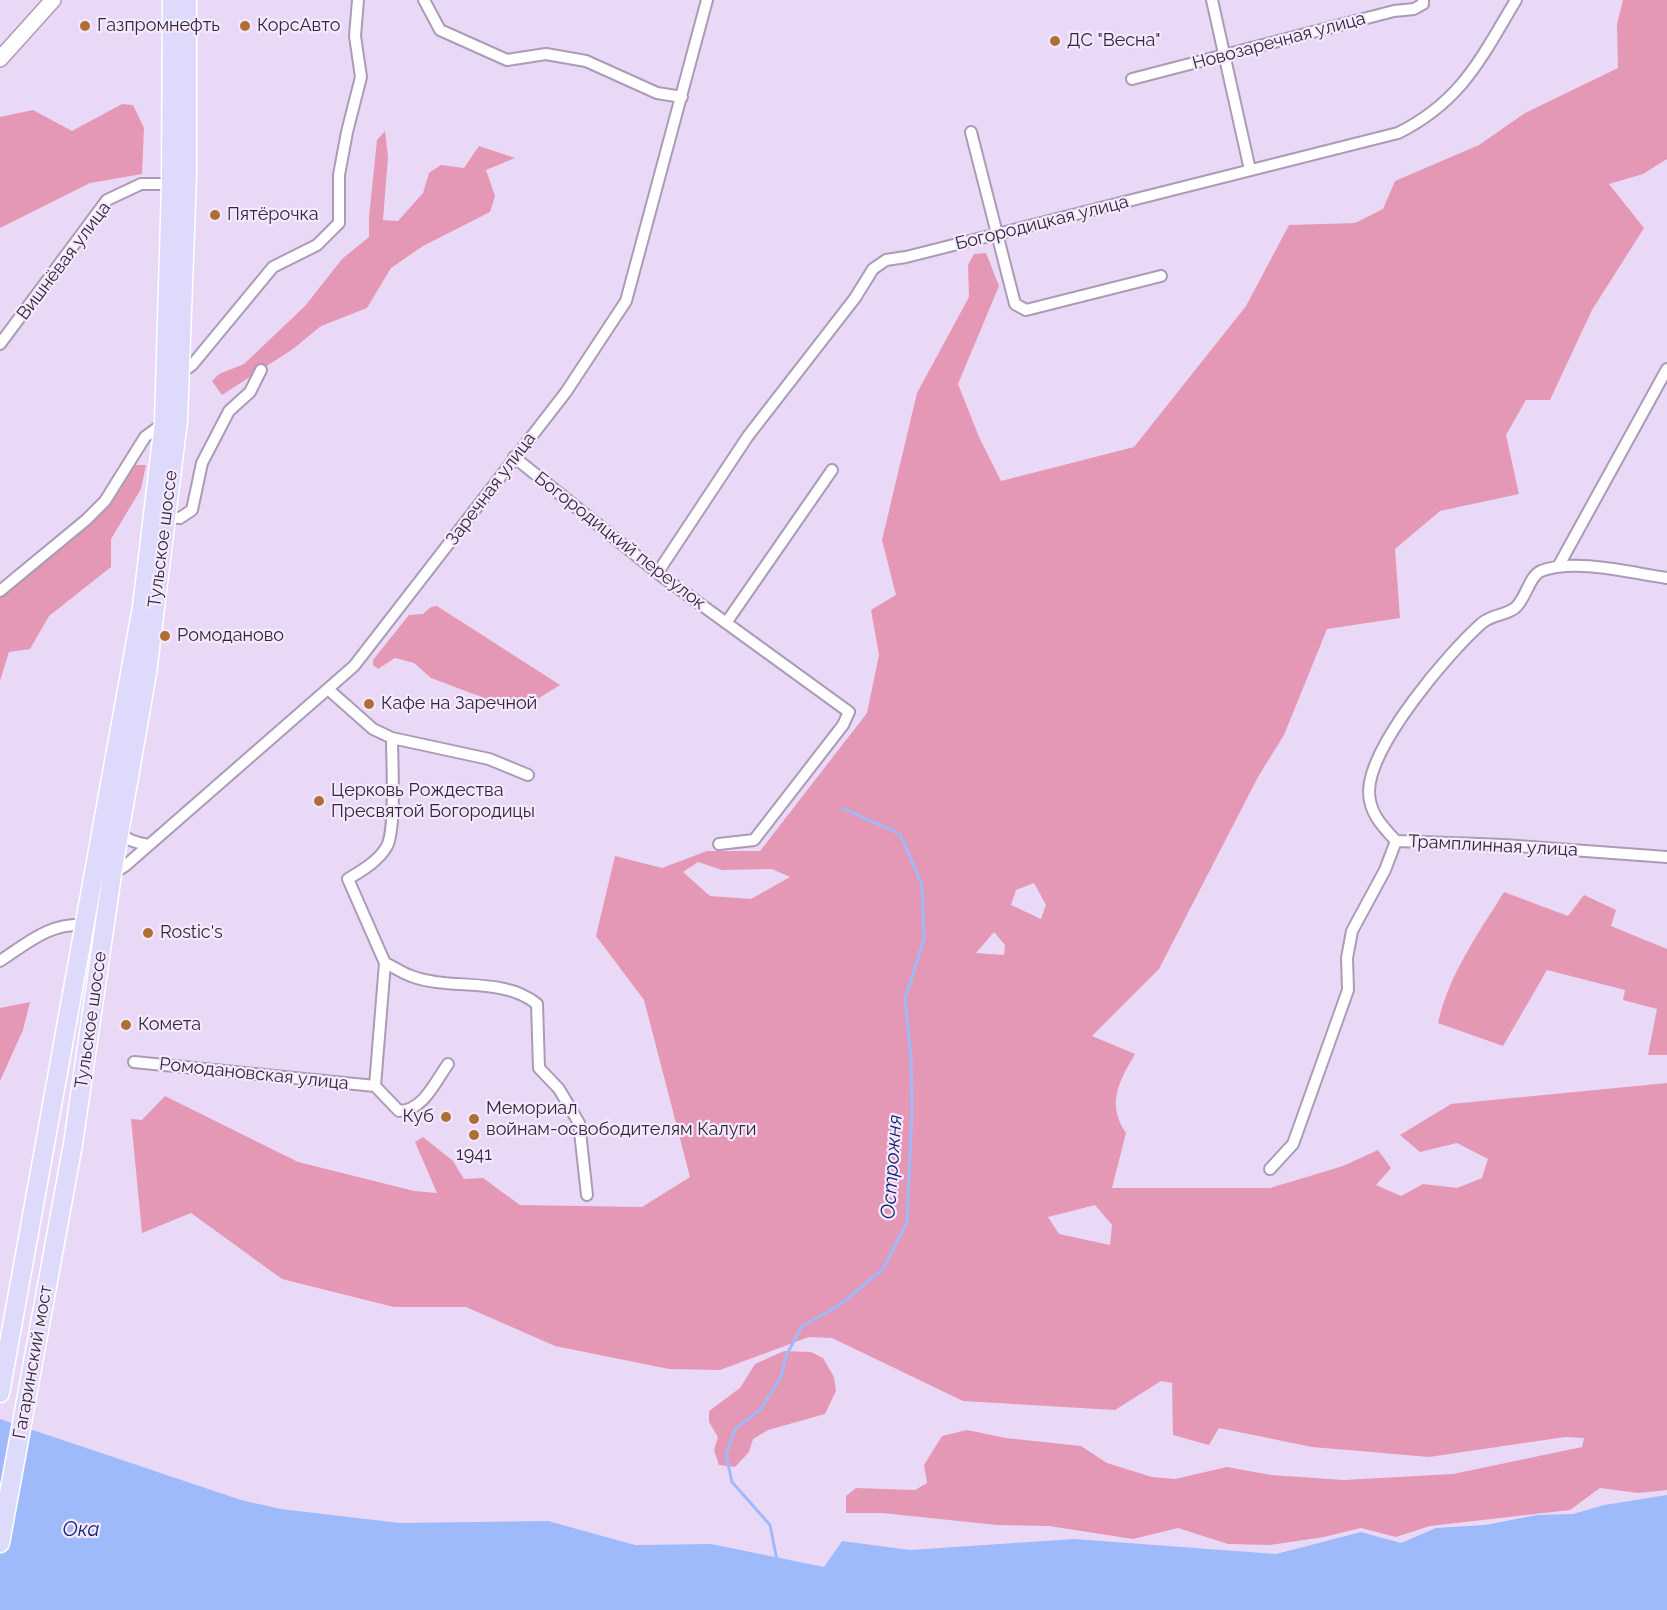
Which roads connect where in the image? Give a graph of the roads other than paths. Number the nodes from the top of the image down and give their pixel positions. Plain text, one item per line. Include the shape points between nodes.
1 (53, 0) edge
2 (172, 0) edge
3 (187, 0) edge
4 (358, 0) edge
5 (424, 0) edge
6 (706, 0) edge
7 (1212, 0) edge
8 (1423, 0) edge
9 (1516, 0) edge
10 (1223, 56) junction
11 (0, 59) edge
12 (1132, 79) dead end
13 (682, 97) junction
14 (971, 132) dead end
15 (1250, 170) junction
16 (171, 184) junction
17 (997, 234) junction
18 (1161, 276) dead end
19 (0, 344) edge
20 (1667, 369) edge
21 (261, 370) dead end
22 (180, 373) junction
23 (164, 423) junction
24 (514, 457) junction
25 (832, 470) dead end
26 (166, 517) junction
27 (1558, 565) junction
28 (658, 572) junction
29 (1667, 578) edge
30 (0, 591) edge
31 (726, 624) junction
32 (329, 690) junction
33 (392, 738) junction
34 (528, 775) dead end
35 (120, 825) junction
36 (1396, 841) junction
37 (718, 844) dead end
38 (148, 845) junction
39 (1667, 857) edge
40 (112, 874) junction
41 (87, 925) junction
42 (0, 961) edge
43 (386, 963) junction
44 (134, 1062) dead end
45 (448, 1064) dead end
46 (375, 1086) junction
47 (1270, 1169) dead end
48 (587, 1195) dead end
49 (31, 1211) joint
50 (59, 1215) joint
51 (0, 1393) edge
52 (0, 1543) edge

1 - 11 street
2 - 16 main road, Тульское шоссе
3 - 22 main road, Тульское шоссе
4 - 22 street via 355,36 361,77 339,175 339,223 317,245 273,267 192,365
5 - 13 street via 440,30 507,60 546,54 586,61 657,93
6 - 13 street, Заречная улица
7 - 10 street
8 - 10 street, Новозаречная улица via 1414,9
9 - 15 street, Богородицкая улица via 1473,73 1422,121 1398,133
10 - 12 street, Новозаречная улица
10 - 15 street
13 - 24 street, Заречная улица via 626,301 566,392
14 - 17 street
15 - 17 street, Богородицкая улица
16 - 19 street, Вишнёвая улица via 141,184 107,200
16 - 23 main road, Тульское шоссе
17 - 18 street via 1015,304 1026,310
17 - 28 street, Богородицкая улица via 886,260 873,269 748,436
20 - 27 street
21 - 26 street via 250,393 229,411 202,463 192,510 180,518
22 - 26 main road, Тульское шоссе
23 - 30 street via 145,437 105,501
23 - 41 main road, Тульское шоссе via 142,606
24 - 28 street, Богородицкий переулок
24 - 32 street, Заречная улица via 420,584 354,666
25 - 31 street
26 - 35 main road, Тульское шоссе via 147,672
27 - 29 street
27 - 36 street, Трамплинная улица via 1537,573 1515,608 1484,621 1451,654 1410,706 1381,754 1369,791 1375,819
28 - 31 street, Богородицкий переулок
31 - 37 street, Богородицкий переулок via 849,712 754,840
32 - 33 street via 374,729
32 - 38 street, Заречная улица
33 - 34 street via 489,759
33 - 43 street via 392,807 387,846 372,863 348,879
35 - 38 street via 128,840
35 - 40 main road, Тульское шоссе
36 - 39 street, Трамплинная улица
36 - 47 street via 1352,931 1347,958 1348,990 1293,1144
38 - 40 street, Заречная улица
40 - 50 main road, Тульское шоссе
41 - 42 street via 68,923 46,931
41 - 49 main road, Тульское шоссе
43 - 46 street, Ромодановская улица
43 - 48 street via 412,977 508,990 526,995 537,1004 539,1068 559,1089 579,1123
44 - 46 street, Ромодановская улица
45 - 46 street, Ромодановская улица via 411,1111 399,1111
49 - 51 main road, Гагаринский мост
50 - 52 main road, Гагаринский мост

